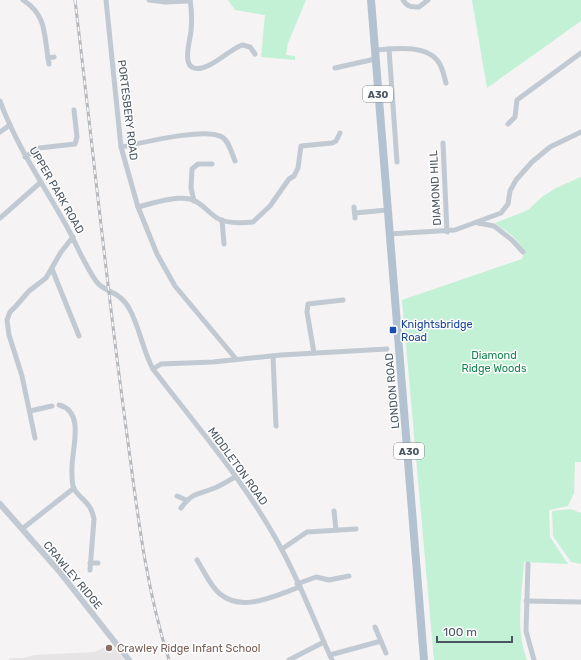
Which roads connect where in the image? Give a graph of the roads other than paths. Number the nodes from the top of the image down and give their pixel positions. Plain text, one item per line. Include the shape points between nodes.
1 (23, 0) edge
2 (106, 0) edge
3 (149, 0) edge
4 (190, 0) edge
5 (371, 0) edge
6 (403, 0) edge
7 (428, 0) edge
8 (389, 49) junction
9 (375, 50) junction
10 (581, 53) edge
11 (255, 54) dead end
12 (54, 57) dead end
13 (48, 58) junction
14 (375, 59) junction
15 (49, 64) dead end
16 (335, 68) dead end
17 (446, 84) dead end
18 (0, 101) edge
19 (74, 110) dead end
20 (508, 124) dead end
21 (10, 125) junction
22 (0, 132) edge
23 (581, 132) edge
24 (340, 133) dead end
25 (443, 143) dead end
26 (121, 147) junction
27 (26, 157) junction
28 (235, 161) dead end
29 (397, 162) dead end
30 (212, 164) dead end
31 (41, 182) junction
32 (194, 201) junction
33 (138, 207) junction
34 (387, 210) junction
35 (355, 213) dead end
36 (0, 218) edge
37 (222, 220) junction
38 (478, 223) junction
39 (447, 232) junction
40 (389, 234) junction
41 (73, 237) junction
42 (224, 244) dead end
43 (523, 252) dead end
44 (52, 269) junction
45 (101, 286) joint
46 (343, 300) dead end
47 (79, 336) dead end
48 (387, 349) dead end
49 (314, 353) junction
50 (273, 356) junction
51 (236, 359) junction
52 (153, 369) junction
53 (60, 405) dead end
54 (52, 406) dead end
55 (30, 411) junction
56 (276, 426) dead end
57 (36, 438) dead end
58 (235, 477) junction
59 (74, 488) junction
60 (177, 496) dead end
61 (186, 500) junction
62 (0, 504) edge
63 (181, 508) dead end
64 (334, 511) dead end
65 (356, 528) dead end
66 (22, 529) junction
67 (336, 530) junction
68 (282, 549) junction
69 (197, 560) dead end
70 (90, 563) junction
71 (98, 563) dead end
72 (528, 564) dead end
73 (90, 570) dead end
74 (349, 576) dead end
75 (298, 585) junction
76 (526, 601) junction
77 (581, 602) edge
78 (376, 627) dead end
79 (381, 641) junction
80 (324, 642) junction
81 (386, 653) dead end
82 (331, 658) edge
83 (129, 660) edge
84 (290, 660) edge
85 (424, 660) edge
86 (534, 660) edge

1 - 13 street via 39,15 43,23
2 - 26 street, PORTESBERY ROAD
3 - 4 street
4 - 11 street via 191,28 187,52 192,67 202,68 242,45 250,47
5 - 9 main road, LONDON ROAD / A30
6 - 7 street via 406,5 419,7
8 - 9 street
8 - 17 street via 429,54 442,68
8 - 29 street
9 - 14 main road, LONDON ROAD / A30
10 - 20 street via 516,100 518,116
12 - 13 street
13 - 15 street
14 - 16 street
14 - 34 main road, LONDON ROAD / A30
18 - 21 street, UPPER PARK ROAD
19 - 27 street via 77,137 75,144 39,148
21 - 22 street
21 - 27 street, UPPER PARK ROAD
23 - 38 street via 550,147 532,162 516,180 510,191 508,204 501,213
24 - 37 street via 332,143 301,146 298,168 294,176 254,222
25 - 39 street, DIAMOND HILL
26 - 28 street via 179,136 217,135 224,138
26 - 33 street, PORTESBERY ROAD
27 - 31 street, UPPER PARK ROAD
30 - 32 street via 198,164 192,169 191,188
31 - 36 street
31 - 41 street, UPPER PARK ROAD
32 - 33 street via 179,199
32 - 37 street via 202,204 216,218
33 - 51 street, PORTESBERY ROAD via 157,254 176,286
34 - 35 street
34 - 40 main road, LONDON ROAD / A30
37 - 42 street
38 - 39 street
38 - 43 street via 494,226
39 - 40 street
40 - 85 main road, LONDON ROAD / A30
41 - 44 street
41 - 45 street, UPPER PARK ROAD via 90,272
44 - 47 street
44 - 55 street via 13,309 7,320
45 - 52 street, MIDDLETON ROAD via 120,296 130,309
46 - 49 street via 308,304
48 - 49 street
49 - 50 street
50 - 51 street
50 - 56 street
51 - 52 street via 162,364
52 - 58 street, MIDDLETON ROAD
53 - 59 street via 71,411 76,430 71,459
54 - 55 street
55 - 57 street
58 - 61 street
58 - 68 street, MIDDLETON ROAD
59 - 66 street
59 - 70 street via 93,513
60 - 61 street
61 - 63 street
62 - 66 street, CRAWLEY RIDGE
64 - 67 street
65 - 67 street
66 - 83 street, CRAWLEY RIDGE via 59,571
67 - 68 street via 307,532
68 - 75 street, MIDDLETON ROAD
69 - 75 street via 219,594 235,601 253,602
70 - 71 street
70 - 73 street
72 - 76 street
74 - 75 street via 329,580 316,577
75 - 80 street, MIDDLETON ROAD
76 - 77 street
76 - 86 street via 526,631
78 - 79 street
79 - 81 street
79 - 82 street
80 - 82 street, MIDDLETON ROAD
80 - 84 street

